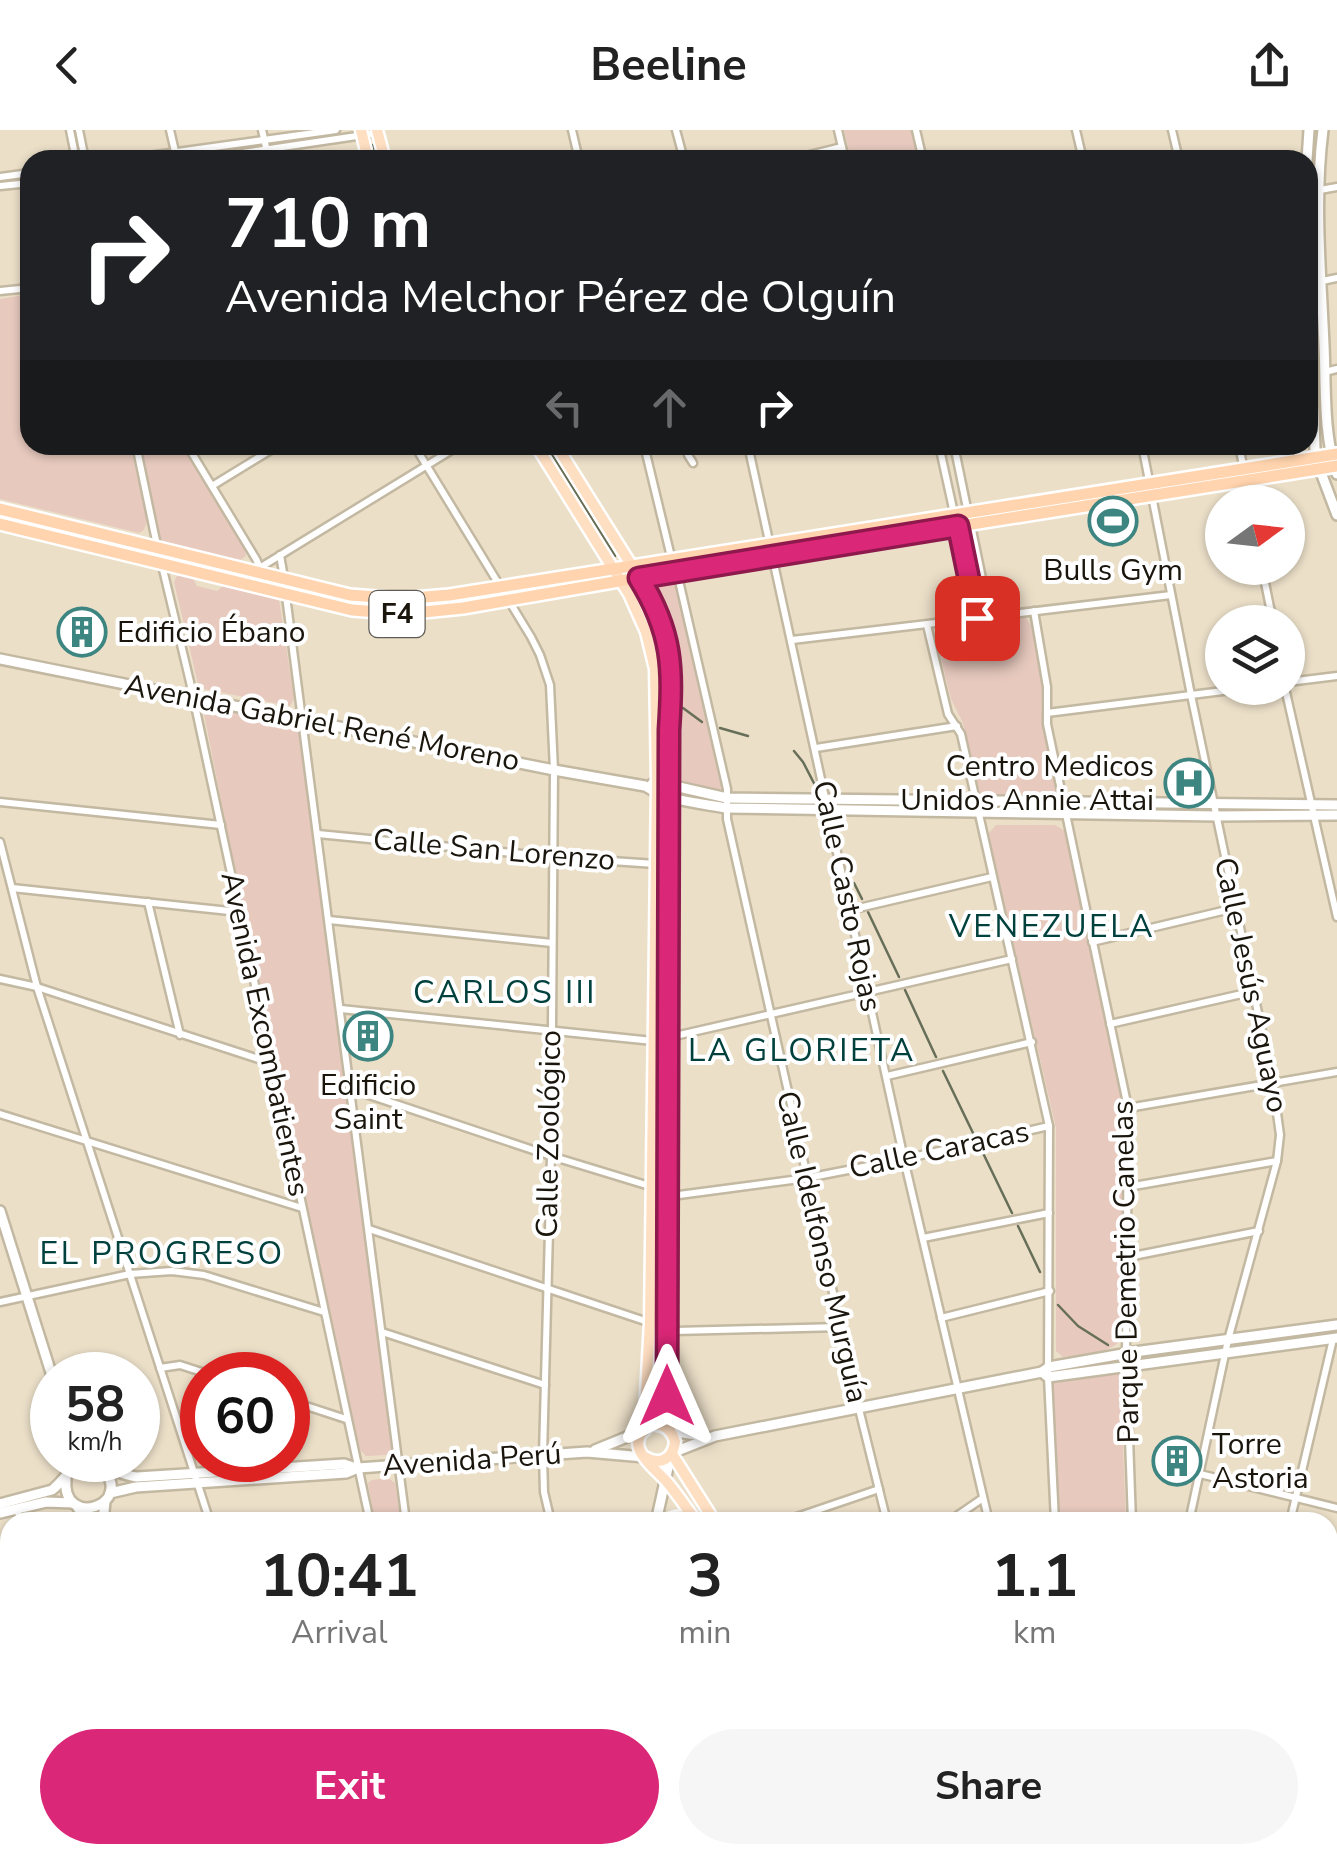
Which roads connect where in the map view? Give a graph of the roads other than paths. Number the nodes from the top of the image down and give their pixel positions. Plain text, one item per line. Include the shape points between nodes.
1 (262, 130) edge
2 (336, 130) edge
3 (838, 130) edge
4 (1323, 130) edge
5 (379, 131) edge
6 (362, 133) edge
7 (264, 140) junction
8 (842, 147) junction
9 (209, 150) edge
10 (266, 150) joint
11 (830, 150) edge
12 (843, 150) edge
13 (1337, 187) edge
14 (1320, 190) junction
15 (1337, 278) edge
16 (1322, 281) junction
17 (1337, 370) edge
18 (1325, 372) junction
19 (138, 455) edge
20 (193, 455) edge
21 (263, 455) edge
22 (420, 455) edge
23 (444, 455) edge
24 (542, 455) edge
25 (562, 455) edge
26 (646, 455) edge
27 (689, 455) edge
28 (750, 455) edge
29 (942, 455) edge
30 (955, 455) edge
31 (1144, 455) edge
32 (1241, 455) edge
33 (1318, 455) edge
34 (693, 463) dead end
35 (1335, 463) edge
36 (1318, 464) junction
37 (426, 466) junction
38 (1245, 475) junction
39 (1247, 485) edge
40 (212, 486) junction
41 (1150, 490) junction
42 (0, 509) edge
43 (1337, 514) edge
44 (962, 519) junction
45 (0, 524) edge
46 (158, 547) junction
47 (772, 550) junction
48 (280, 555) junction
49 (163, 563) junction
50 (631, 565) junction
51 (673, 565) junction
52 (614, 567) junction
53 (261, 569) junction
54 (284, 578) junction
55 (639, 578) junction
56 (621, 581) junction
57 (500, 586) junction
58 (286, 593) junction
59 (1171, 595) junction
60 (510, 601) junction
61 (1034, 611) junction
62 (990, 617) junction
63 (977, 618) junction
64 (927, 625) junction
65 (792, 640) junction
66 (0, 659) edge
67 (1337, 676) edge
68 (1305, 682) edge
69 (1205, 692) edge
70 (1191, 694) junction
71 (193, 696) junction
72 (1290, 705) edge
73 (1047, 713) junction
74 (304, 719) junction
75 (957, 726) junction
76 (816, 748) junction
77 (554, 770) junction
78 (653, 787) junction
79 (670, 792) junction
80 (0, 802) edge
81 (726, 803) junction
82 (1064, 803) junction
83 (827, 805) junction
84 (1214, 805) junction
85 (1337, 805) edge
86 (977, 808) junction
87 (1313, 810) junction
88 (1337, 814) edge
89 (1066, 815) junction
90 (1216, 816) junction
91 (221, 825) junction
92 (318, 834) junction
93 (0, 842) edge
94 (553, 857) junction
95 (656, 864) junction
96 (670, 865) junction
97 (992, 878) junction
98 (12, 888) junction
99 (148, 902) junction
100 (1236, 908) junction
101 (850, 910) junction
102 (238, 912) junction
103 (1337, 917) edge
104 (329, 920) junction
105 (1092, 942) junction
106 (552, 943) junction
107 (1012, 959) junction
108 (0, 979) edge
109 (37, 987) junction
110 (1254, 991) junction
111 (868, 992) junction
112 (340, 1009) junction
113 (770, 1015) junction
114 (1110, 1024) junction
115 (550, 1032) junction
116 (180, 1035) junction
117 (669, 1038) junction
118 (653, 1041) junction
119 (1032, 1042) junction
120 (271, 1063) junction
121 (1337, 1072) edge
122 (886, 1076) junction
123 (1274, 1084) junction
124 (351, 1089) junction
125 (1128, 1108) junction
126 (0, 1114) edge
127 (1049, 1126) junction
128 (88, 1142) junction
129 (551, 1156) junction
130 (904, 1159) junction
131 (1277, 1161) junction
132 (807, 1178) junction
133 (1128, 1187) junction
134 (651, 1188) junction
135 (668, 1193) junction
136 (303, 1208) junction
137 (0, 1211) edge
138 (1049, 1213) junction
139 (369, 1229) junction
140 (1259, 1231) junction
141 (923, 1238) junction
142 (1128, 1257) junction
143 (130, 1274) junction
144 (547, 1289) junction
145 (1050, 1291) junction
146 (27, 1296) junction
147 (0, 1302) edge
148 (325, 1312) junction
149 (941, 1318) junction
150 (650, 1322) junction
151 (1337, 1325) edge
152 (842, 1327) junction
153 (667, 1328) junction
154 (382, 1332) junction
155 (1335, 1338) edge
156 (1228, 1340) junction
157 (44, 1352) edge
158 (155, 1352) edge
159 (1225, 1352) junction
160 (1126, 1353) junction
161 (180, 1365) edge
162 (1126, 1365) junction
163 (160, 1368) joint
164 (1046, 1372) junction
165 (545, 1385) junction
166 (958, 1389) junction
167 (310, 1407) edge
168 (859, 1410) junction
169 (348, 1419) junction
170 (644, 1429) junction
171 (180, 1430) edge
172 (670, 1430) junction
173 (715, 1436) junction
174 (587, 1452) junction
175 (672, 1454) junction
176 (543, 1455) junction
177 (644, 1457) junction
178 (399, 1466) junction
179 (358, 1468) junction
180 (310, 1474) edge
181 (1200, 1474) junction
182 (180, 1481) edge
183 (666, 1481) junction
184 (61, 1482) edge
185 (67, 1482) edge
186 (109, 1482) edge
187 (197, 1482) edge
188 (878, 1489) junction
189 (107, 1497) junction
190 (984, 1498) junction
191 (1296, 1498) junction
192 (0, 1504) edge
193 (75, 1504) junction
194 (1337, 1508) edge
195 (18, 1509) junction
196 (4, 1512) edge
197 (19, 1512) edge
198 (82, 1512) edge
199 (105, 1512) edge
200 (207, 1512) edge
201 (368, 1512) edge
202 (405, 1512) edge
203 (549, 1512) edge
204 (660, 1512) edge
205 (690, 1512) edge
206 (709, 1512) edge
207 (811, 1512) edge
208 (884, 1512) edge
209 (963, 1512) edge
210 (987, 1512) edge
211 (1054, 1512) edge
212 (1132, 1512) edge
213 (1191, 1512) edge
214 (1292, 1512) edge

1 - 7 street
2 - 7 street
3 - 8 street
4 - 14 main road
5 - 6 street
6 - 10 street
7 - 9 street
7 - 10 street
8 - 11 street
8 - 12 street
13 - 14 street
14 - 16 main road
15 - 16 street
16 - 18 main road
17 - 18 street
18 - 35 main road
19 - 46 street, Avenida Excombatientes
20 - 40 street
21 - 40 street
22 - 37 street, Calle Zoológico
23 - 37 street
24 - 52 main road
25 - 50 main road
26 - 51 street, Calle Idelfonso Murguía
27 - 34 street
28 - 47 street, Calle Casto Rojas
29 - 44 street
30 - 44 street
31 - 41 street, Calle Jesús Aguayo
32 - 38 street
33 - 36 main road
35 - 36 highway, F4
36 - 38 highway, F4
36 - 43 main road
37 - 48 street
37 - 57 street, Calle Zoológico
38 - 39 street
38 - 41 highway, F4
40 - 53 street
41 - 44 highway, F4
41 - 59 street, Calle Jesús Aguayo
42 - 46 highway, F4
44 - 47 highway, F4
44 - 62 street
44 - 63 street
45 - 49 highway, F4
46 - 49 street, Avenida Excombatientes
46 - 53 highway, F4
47 - 51 highway, F4
47 - 65 street, Calle Casto Rojas
48 - 53 street
48 - 54 street
49 - 58 highway, F4
49 - 71 street, Avenida Excombatientes
50 - 51 highway, F4
50 - 52 highway, F4
50 - 55 main road
51 - 55 highway, F4
51 - 81 street, Calle Idelfonso Murguía
52 - 56 main road
52 - 57 highway, F4
53 - 54 highway, F4
54 - 57 highway, F4 via 402,599
54 - 58 street
55 - 56 highway, F4
55 - 79 main road via 669,652
56 - 60 highway, F4
56 - 78 main road via 655,669
57 - 60 street, Calle Zoológico
58 - 60 highway, F4 via 393,614
58 - 74 street
59 - 61 street
59 - 70 street, Calle Jesús Aguayo
60 - 77 street, Calle Zoológico via 546,671
61 - 62 street
61 - 73 street, Parque Demetrio Canelas
62 - 63 street
63 - 64 street
64 - 65 street
64 - 75 street via 948,714
65 - 76 street, Calle Casto Rojas
66 - 71 main road, Avenida Gabriel René Moreno
67 - 68 street
69 - 70 street
70 - 73 street
70 - 84 street, Calle Jesús Aguayo
71 - 74 main road, Avenida Gabriel René Moreno
71 - 91 street, Avenida Excombatientes
72 - 87 street
73 - 82 street, Parque Demetrio Canelas
74 - 77 main road, Avenida Gabriel René Moreno
74 - 92 street
75 - 76 street
75 - 86 street
76 - 83 street, Calle Casto Rojas
77 - 78 main road, Avenida Gabriel René Moreno
77 - 94 street, Calle Zoológico
78 - 79 main road, Avenida Gabriel René Moreno
78 - 95 main road
79 - 81 main road, Avenida Gabriel René Moreno
79 - 96 main road
80 - 91 street
81 - 83 main road, Avenida Gabriel René Moreno
81 - 113 street, Calle Idelfonso Murguía
82 - 84 main road, Avenida Gabriel René Moreno
82 - 86 main road, Avenida Gabriel René Moreno
82 - 89 street, Parque Demetrio Canelas
83 - 86 main road, Avenida Gabriel René Moreno
83 - 101 street, Calle Casto Rojas
84 - 87 main road, Avenida Gabriel René Moreno
84 - 90 street, Calle Jesús Aguayo
85 - 87 main road, Avenida Gabriel René Moreno
86 - 89 main road, Avenida Gabriel René Moreno
86 - 97 street
87 - 88 main road, Avenida Gabriel René Moreno
87 - 90 main road, Avenida Gabriel René Moreno
87 - 103 street
89 - 90 main road, Avenida Gabriel René Moreno
89 - 105 street, Parque Demetrio Canelas
90 - 100 street, Calle Jesús Aguayo
91 - 102 street, Avenida Excombatientes
92 - 94 street, Calle San Lorenzo
92 - 104 street
93 - 98 street
94 - 95 street, Calle San Lorenzo
94 - 106 street, Calle Zoológico
95 - 96 street, Calle San Lorenzo
95 - 118 main road
96 - 117 main road
97 - 101 street
97 - 107 street
98 - 99 street
98 - 109 street
99 - 102 street
99 - 116 street
100 - 105 street
100 - 110 street, Calle Jesús Aguayo
101 - 111 street, Calle Casto Rojas
102 - 120 street, Avenida Excombatientes
104 - 106 street
104 - 112 street
105 - 114 street, Parque Demetrio Canelas
106 - 115 street, Calle Zoológico
107 - 111 street
107 - 119 street
108 - 109 street
109 - 116 street
109 - 128 street
110 - 114 street
110 - 123 street, Calle Jesús Aguayo
111 - 113 street
111 - 122 street, Calle Casto Rojas
112 - 115 street
112 - 124 street
113 - 117 street
113 - 132 street, Calle Idelfonso Murguía
114 - 125 street, Parque Demetrio Canelas
115 - 118 street
115 - 129 street, Calle Zoológico
116 - 120 street
117 - 118 street
117 - 135 main road
118 - 134 main road
119 - 122 street
119 - 127 street
120 - 136 street, Avenida Excombatientes
121 - 123 street
122 - 130 street, Calle Casto Rojas
123 - 125 street
123 - 131 street, Calle Jesús Aguayo
124 - 129 street, Calle Caracas
124 - 139 street
125 - 133 street, Parque Demetrio Canelas
126 - 128 street
127 - 130 street, Calle Caracas
127 - 138 street
128 - 136 street
128 - 143 street
129 - 134 street, Calle Caracas
129 - 144 street, Calle Zoológico
130 - 132 street, Calle Caracas
130 - 141 street, Calle Casto Rojas
131 - 133 street
131 - 140 street, Calle Jesús Aguayo
132 - 135 street, Calle Caracas
132 - 152 street, Calle Idelfonso Murguía
133 - 142 street, Parque Demetrio Canelas
134 - 135 street, Calle Caracas
134 - 150 main road
135 - 153 main road
136 - 148 street, Avenida Excombatientes
137 - 146 main road
138 - 141 street
138 - 145 street
139 - 144 street
139 - 154 street
140 - 142 street
140 - 156 street, Calle Jesús Aguayo
141 - 149 street, Calle Casto Rojas
142 - 160 street, Parque Demetrio Canelas
143 - 146 street
143 - 148 street via 189,1272
143 - 158 street
144 - 150 street
144 - 165 street, Calle Zoológico
145 - 149 street
145 - 164 street
146 - 147 street
146 - 157 main road
148 - 169 street, Avenida Excombatientes
149 - 166 street, Calle Casto Rojas
150 - 153 street
150 - 170 main road
151 - 156 main road
152 - 153 street
152 - 168 street, Calle Idelfonso Murguía
153 - 172 main road
154 - 165 street
154 - 178 street
155 - 159 main road
155 - 191 street
156 - 159 street, Calle Jesús Aguayo
156 - 160 main road
159 - 162 main road
159 - 181 street, Calle Jesús Aguayo
160 - 162 street, Parque Demetrio Canelas
160 - 164 main road
161 - 163 street
162 - 164 main road
162 - 212 street, Parque Demetrio Canelas
163 - 171 street
164 - 166 main road
164 - 211 street
165 - 176 street, Calle Zoológico
166 - 168 main road
166 - 190 street, Calle Casto Rojas
167 - 169 street
168 - 173 main road
168 - 188 street, Calle Idelfonso Murguía
169 - 179 street, Avenida Excombatientes
170 - 172 main road via 657,1424
170 - 174 main road, Avenida Perú
170 - 177 main road via 638,1440
172 - 173 main road
172 - 175 main road
173 - 175 main road
174 - 176 main road, Avenida Perú
174 - 177 main road, Avenida Perú
175 - 177 main road via 662,1461
175 - 183 main road
175 - 206 main road
176 - 178 main road, Avenida Perú
176 - 203 street, Calle Zoológico
177 - 183 main road
178 - 179 main road, Avenida Perú
178 - 202 street
179 - 180 main road, Avenida Perú
179 - 201 street, Avenida Excombatientes
181 - 191 street
181 - 213 street, Calle Jesús Aguayo
182 - 189 main road, Avenida Perú
183 - 204 main road
183 - 205 main road
184 - 192 main road
185 - 193 main road
186 - 189 main road
187 - 200 street
188 - 207 street
188 - 208 street, Calle Idelfonso Murguía
189 - 193 main road via 91,1508
189 - 199 main road
190 - 209 street
190 - 210 street, Calle Casto Rojas
191 - 194 street
191 - 214 street
193 - 195 main road
193 - 198 main road
195 - 196 main road
195 - 197 street

